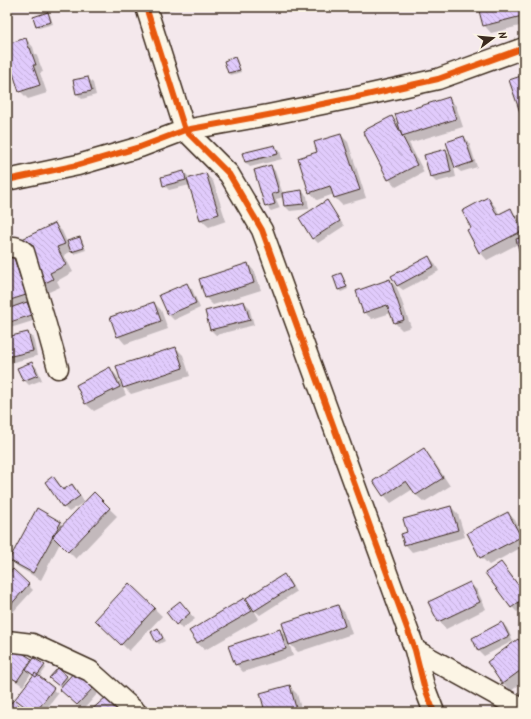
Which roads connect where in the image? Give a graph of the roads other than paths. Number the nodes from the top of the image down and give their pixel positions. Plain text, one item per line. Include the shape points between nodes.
1 (146, 7) edge
2 (524, 48) edge
3 (184, 130) junction
4 (7, 180) edge
5 (7, 247) edge
6 (58, 368) dead end
7 (7, 627) edge
8 (7, 641) edge
9 (32, 644) junction
10 (415, 650) junction
11 (524, 710) edge
12 (136, 712) edge
13 (434, 712) edge

1 - 3 street
2 - 3 street via 438,78 362,96
3 - 4 street via 140,147 78,165
3 - 10 street via 229,174 262,230
5 - 6 street via 15,246 24,252
7 - 9 street
8 - 9 street
9 - 12 street via 90,671
10 - 11 street
10 - 13 street

